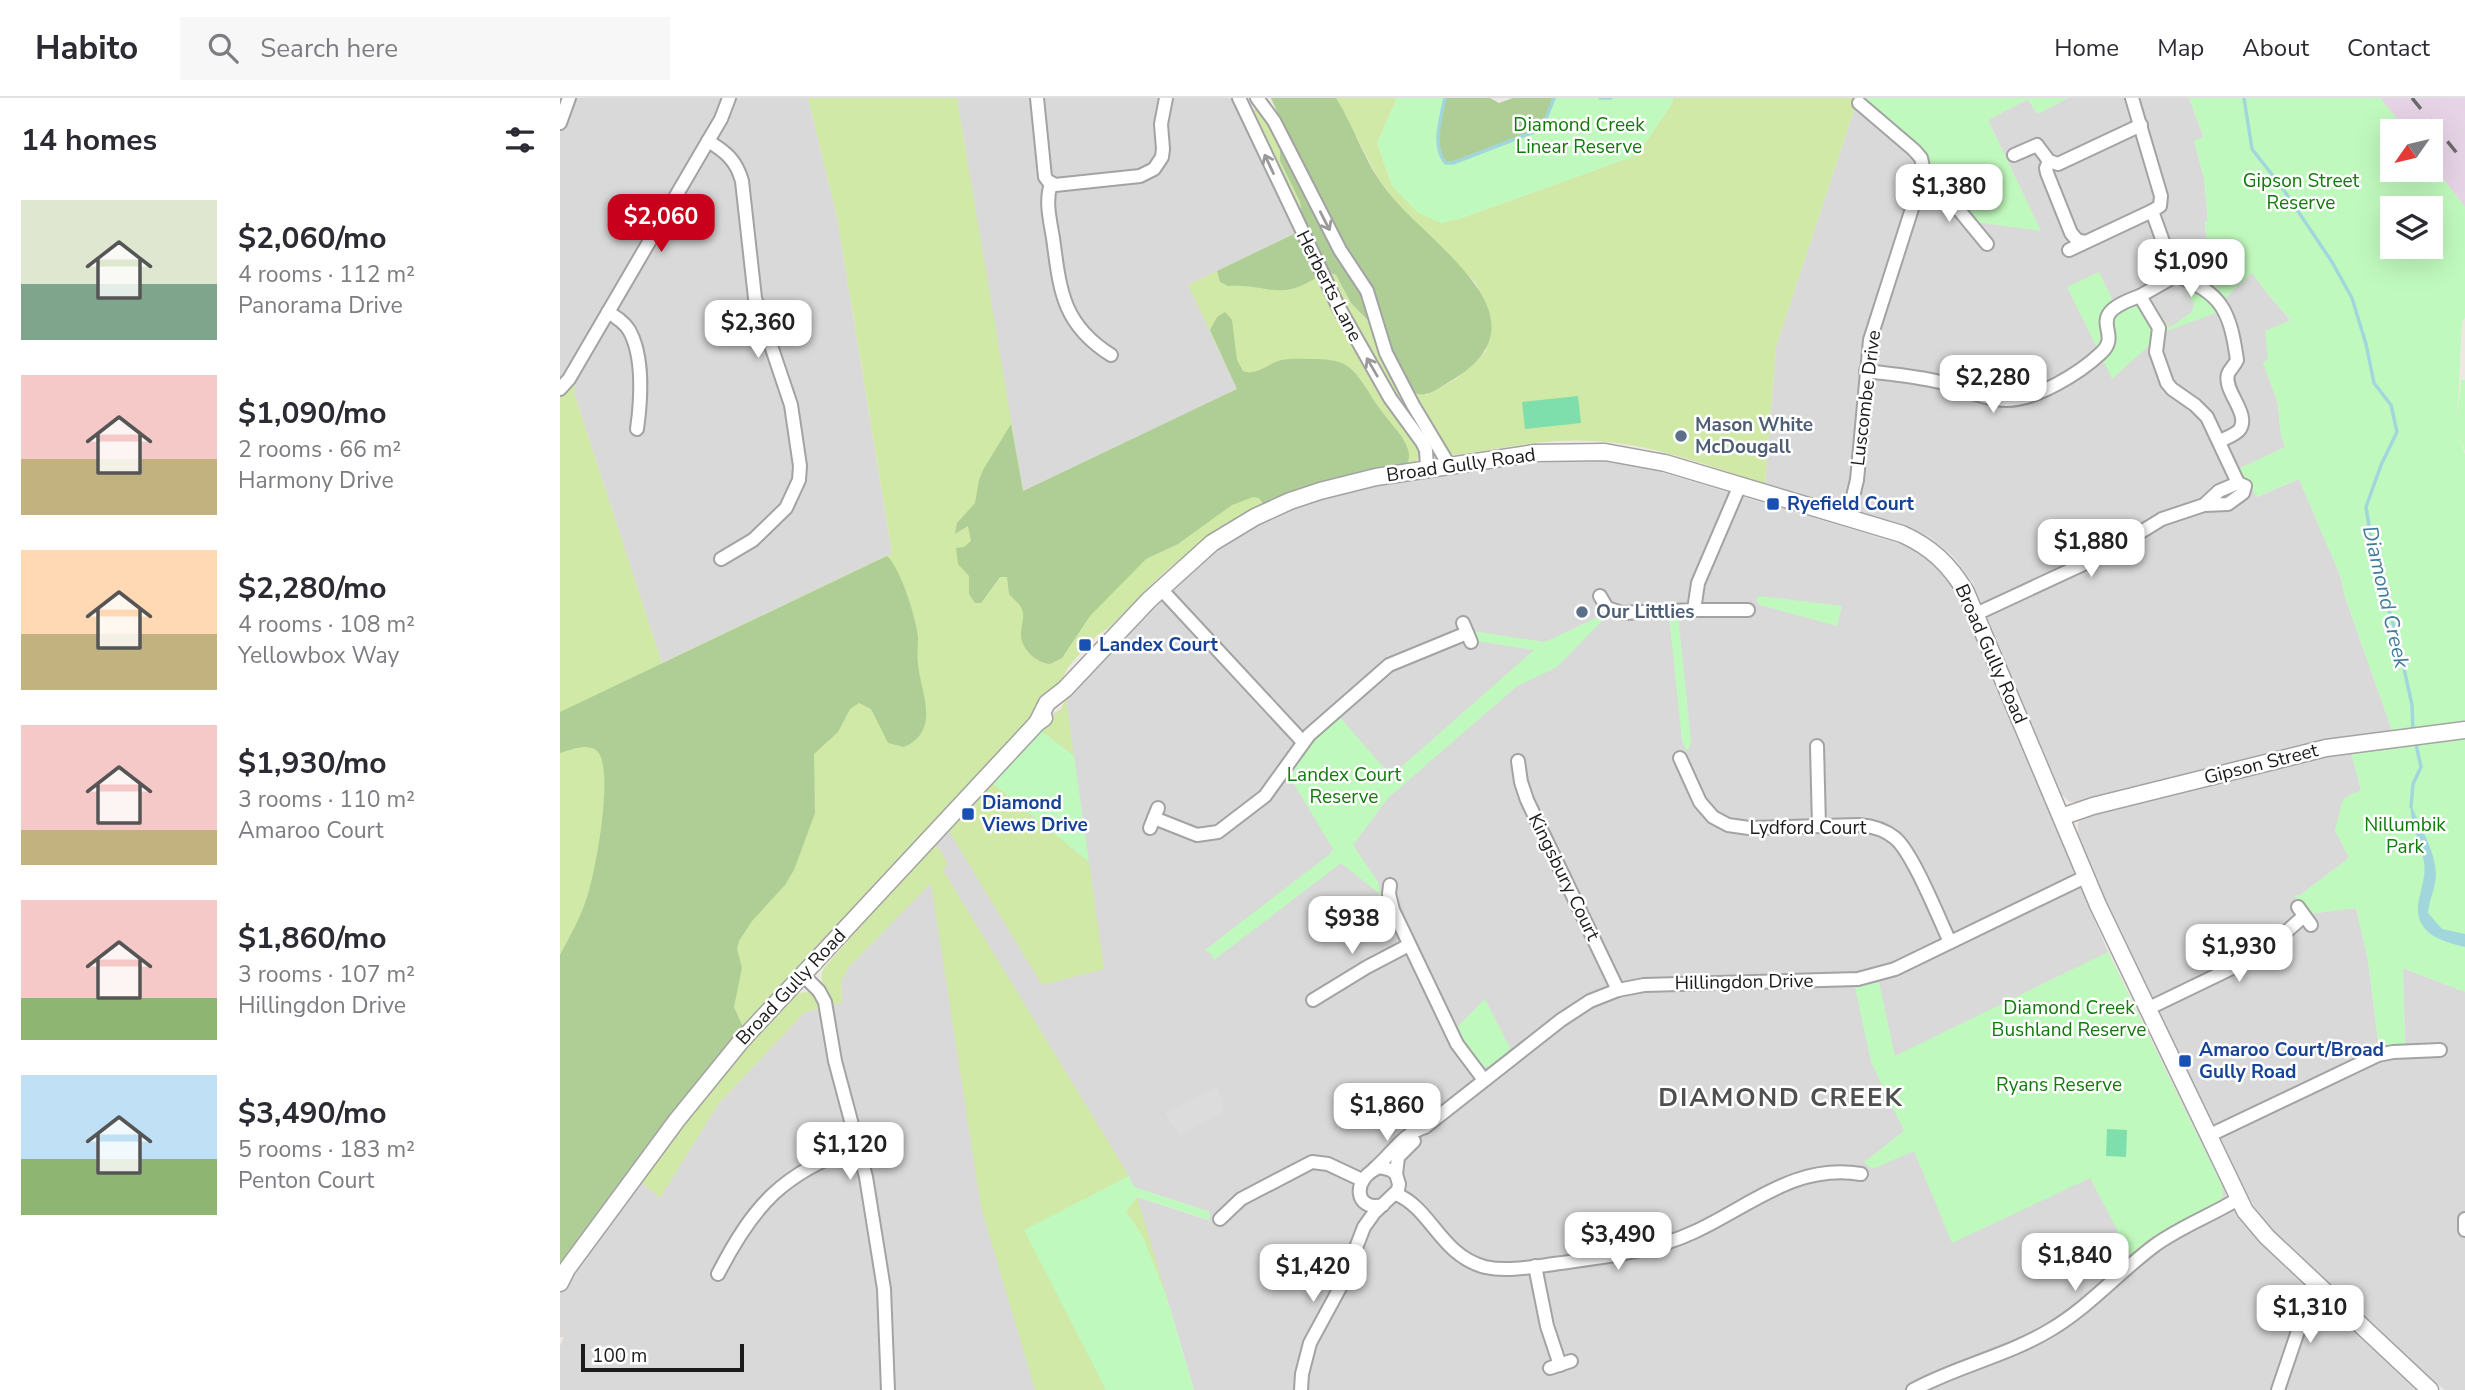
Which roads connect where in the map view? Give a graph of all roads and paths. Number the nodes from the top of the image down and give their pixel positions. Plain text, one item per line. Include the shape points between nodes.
1 (569, 98) edge
2 (729, 98) edge
3 (1037, 98) edge
4 (1167, 98) edge
5 (1239, 98) edge
6 (2132, 98) edge
7 (1260, 102) edge
8 (1859, 103) dead end
9 (1247, 115) junction
10 (560, 123) edge
11 (2141, 125) junction
12 (708, 141) junction
13 (2014, 155) dead end
14 (2049, 162) junction
15 (1051, 184) junction
16 (1921, 186) junction
17 (2152, 211) junction
18 (2085, 242) junction
19 (1987, 244) dead end
20 (2069, 250) dead end
21 (2174, 275) junction
22 (2140, 296) junction
23 (608, 312) junction
24 (1111, 355) dead end
25 (1866, 371) junction
26 (560, 389) edge
27 (1406, 391) junction
28 (1390, 398) junction
29 (637, 429) dead end
30 (2220, 441) junction
31 (1449, 465) junction
32 (1427, 468) junction
33 (1740, 485) junction
34 (1848, 517) junction
35 (721, 559) dead end
36 (1161, 589) junction
37 (1600, 596) dead end
38 (1693, 610) junction
39 (1748, 610) dead end
40 (1976, 614) junction
41 (1467, 633) dead end
42 (2465, 730) edge
43 (1303, 742) junction
44 (1817, 746) dead end
45 (1680, 758) dead end
46 (1518, 761) dead end
47 (2061, 817) junction
48 (1154, 818) dead end
49 (1819, 826) junction
50 (2085, 877) junction
51 (1390, 885) dead end
52 (2304, 916) dead end
53 (1950, 942) junction
54 (1409, 945) junction
55 (802, 974) junction
56 (1618, 990) junction
57 (1313, 1000) dead end
58 (2147, 1010) junction
59 (2440, 1050) dead end
60 (1484, 1080) junction
61 (1425, 1127) junction
62 (2208, 1136) junction
63 (858, 1146) junction
64 (1374, 1169) junction
65 (1396, 1174) junction
66 (1861, 1174) dead end
67 (1362, 1180) junction
68 (1396, 1194) junction
69 (2238, 1199) junction
70 (1362, 1200) junction
71 (1383, 1205) junction
72 (1220, 1219) dead end
73 (2465, 1221) edge
74 (1364, 1227) junction
75 (2465, 1230) edge
76 (1535, 1266) junction
77 (562, 1274) edge
78 (718, 1274) dead end
79 (2326, 1293) junction
80 (1560, 1365) dead end
81 (888, 1390) edge
82 (1301, 1390) edge
83 (1913, 1390) edge
84 (2278, 1390) edge
85 (2430, 1390) edge

1 - 10 street
2 - 12 street
3 - 15 street via 1045,177
4 - 15 street via 1161,124 1162,157 1154,169 1140,176
5 - 9 street, Herberts Lane
6 - 11 street
7 - 9 street
7 -> 27 street, Herberts Lane via 1367,291 1382,342
8 - 16 street, Luscombe Drive via 1921,158
28 -> 9 street, Herberts Lane via 1328,287
11 - 14 street via 2062,163
11 - 17 street via 2162,201
12 - 23 street
12 - 35 street via 734,160 742,181 755,298 791,405 800,466 799,481 786,508 752,540
13 - 14 street via 2037,145
14 - 18 street via 2047,173 2071,233
15 - 24 street via 1048,203 1062,298 1086,336
16 - 19 street via 1945,193
16 - 25 street, Luscombe Drive via 1872,329
17 - 18 street
17 - 21 street
18 - 20 street
21 - 22 street
21 - 30 street via 2209,292 2230,324 2237,360 2228,382 2241,426
22 - 25 street via 2110,312 2106,349 2073,375 2025,398 2001,400 1928,379
22 - 30 street via 2159,328 2157,352 2167,383 2202,411
23 - 26 street
23 - 29 street via 631,336 640,380
25 - 34 street, Luscombe Drive via 1857,480
27 - 28 street via 1398,400
27 - 31 street, Herberts Lane
28 - 32 street, Herberts Lane via 1422,442
30 - 40 street via 2238,483 2219,491 2204,505 2162,519 2094,559
31 - 32 street, Broad Gully Road
31 - 33 street, Broad Gully Road via 1535,453 1605,452 1647,458
32 - 36 street, Broad Gully Road via 1320,491 1272,508 1212,543
33 - 34 street, Broad Gully Road
33 - 38 street via 1698,583
34 - 40 street, Broad Gully Road via 1902,534 1931,549 1955,574
36 - 43 street
36 - 55 street, Broad Gully Road via 1047,703 1037,723
37 - 38 street via 1615,612
38 - 39 street
40 - 47 street, Broad Gully Road
41 - 43 street via 1389,665
42 - 47 street, Gipson Street via 2303,753
43 - 48 street via 1270,791 1218,832 1197,835
44 - 49 street
45 - 49 street, Lydford Court via 1700,802 1720,822 1749,828
46 - 56 street, Kingsbury Court via 1527,800
47 - 50 street, Broad Gully Road
49 - 53 street, Lydford Court via 1868,826 1895,838 1906,850
50 - 53 street, Hillingdon Drive
50 - 58 street, Broad Gully Road
51 - 54 street via 1390,902
52 - 58 street via 2261,954
53 - 56 street, Hillingdon Drive via 1895,969 1858,979 1644,985
54 - 57 street
54 - 60 street via 1457,1044
55 - 63 street via 825,1002
55 - 77 street, Broad Gully Road via 697,1094
56 - 60 street, Hillingdon Drive via 1576,1009
58 - 62 street, Broad Gully Road
59 - 62 street via 2378,1055
60 - 61 street, Hillingdon Drive
61 - 64 street, Hillingdon Drive via 1397,1144
61 - 65 street, Hillingdon Drive via 1400,1153
62 - 69 street, Broad Gully Road
63 - 78 street via 810,1166 774,1192 747,1222
63 - 81 street via 881,1263
64 - 65 street via 1385,1167
64 - 67 street
65 - 68 street
66 - 76 street via 1833,1172 1775,1188 1701,1229 1656,1247
67 - 70 street
67 - 72 street via 1328,1164 1312,1162 1241,1199
68 - 71 street
68 - 76 street via 1472,1262 1502,1269
69 - 79 street, Broad Gully Road via 2267,1237
69 - 83 street via 2157,1244 2048,1332
70 - 71 street
70 - 74 street
71 - 74 street
73 - 75 street
74 - 82 street via 1342,1284 1310,1343
76 - 80 street
79 - 84 street via 2298,1331
79 - 85 street, Broad Gully Road

